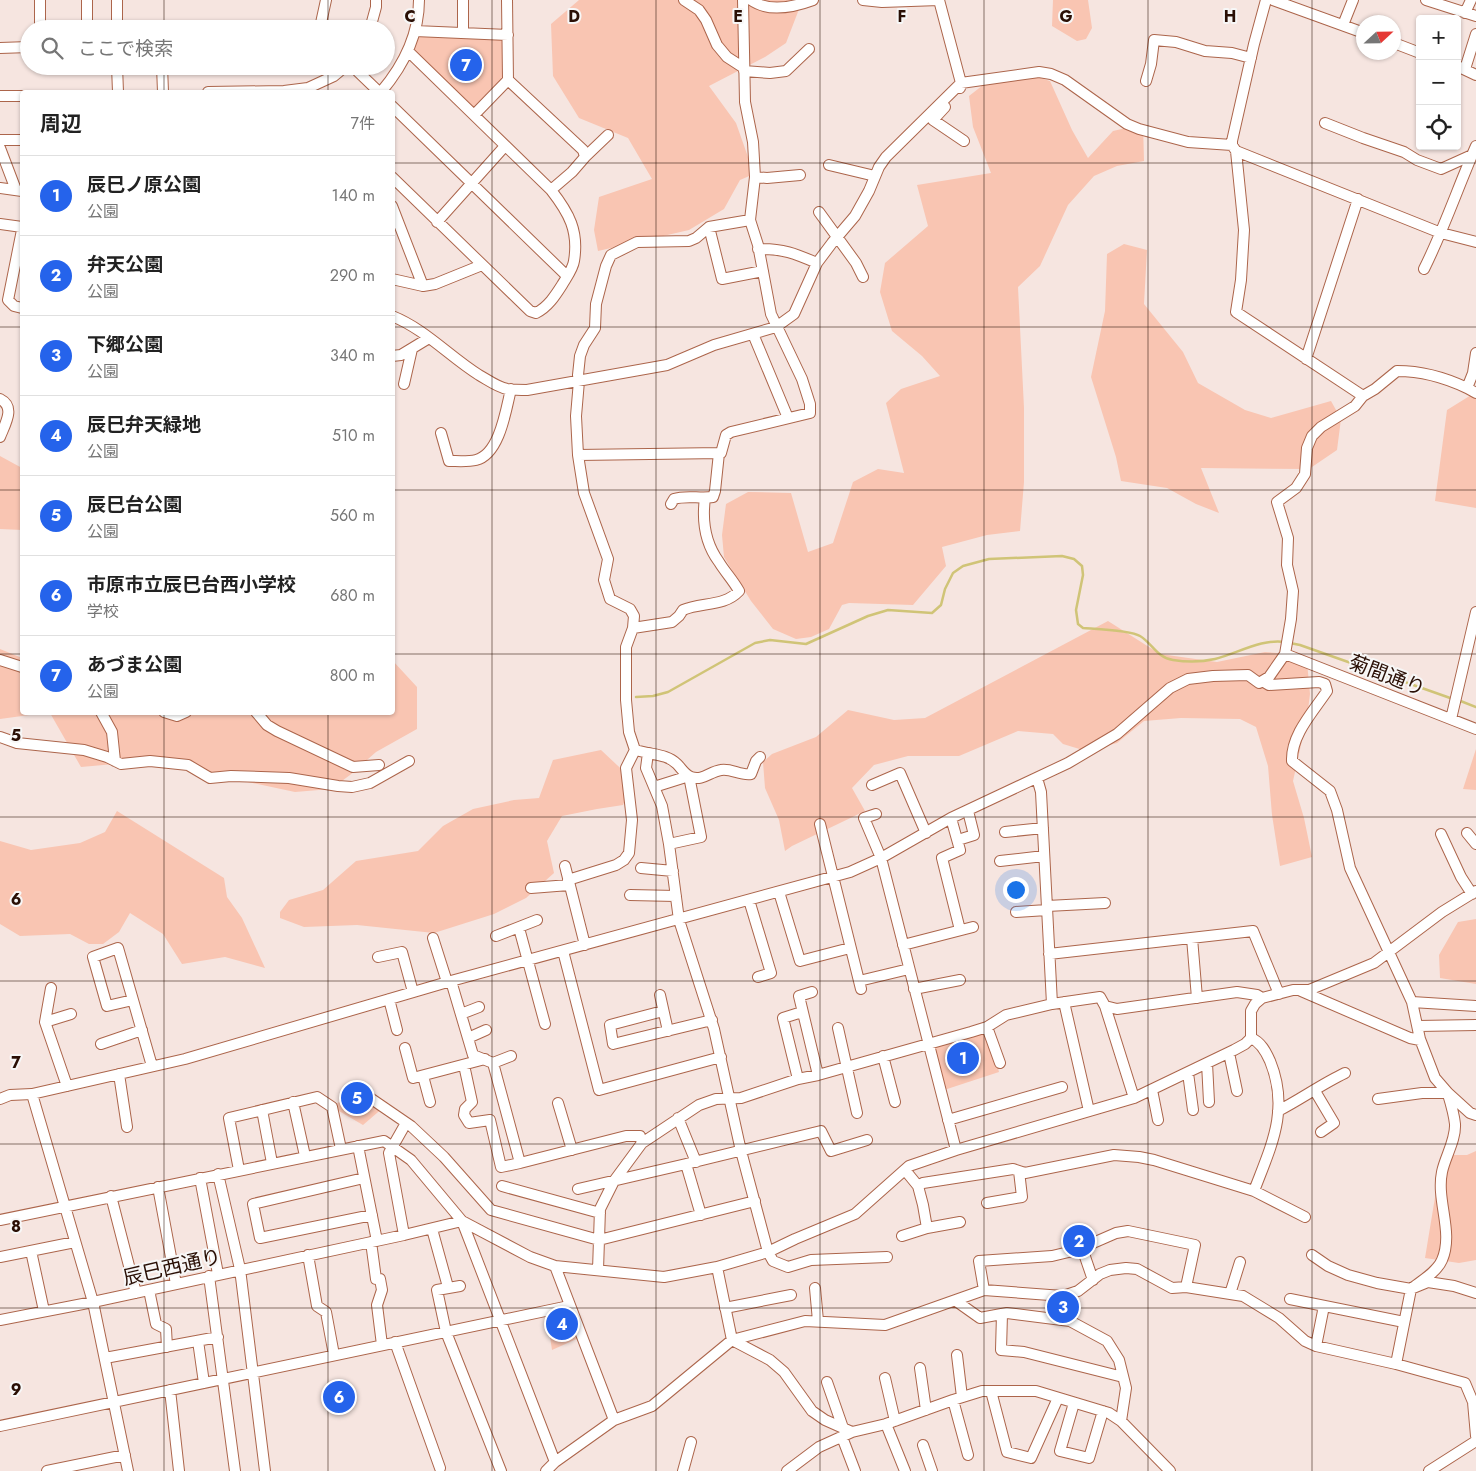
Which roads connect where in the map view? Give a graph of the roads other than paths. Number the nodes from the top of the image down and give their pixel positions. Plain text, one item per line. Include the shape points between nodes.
1 (40, 0) edge
2 (87, 0) edge
3 (116, 0) edge
4 (326, 0) edge
5 (376, 0) edge
6 (419, 0) edge
7 (463, 0) edge
8 (507, 0) edge
9 (684, 0) edge
10 (743, 0) edge
11 (751, 0) edge
12 (813, 0) edge
13 (864, 0) edge
14 (940, 0) edge
15 (1266, 0) edge
16 (1273, 0) edge
17 (1353, 0) edge
18 (1426, 0) edge
19 (1471, 0) edge
20 (1471, 14) edge
21 (40, 20) edge
22 (87, 20) edge
23 (117, 20) edge
24 (322, 20) edge
25 (372, 20) edge
26 (1343, 25) junction
27 (1356, 30) edge
28 (414, 31) junction
29 (463, 33) junction
30 (1476, 34) edge
31 (508, 35) junction
32 (1401, 46) edge
33 (20, 47) edge
34 (0, 48) edge
35 (810, 48) dead end
36 (1416, 51) edge
37 (409, 52) junction
38 (1251, 58) junction
39 (1461, 68) edge
40 (744, 69) junction
41 (395, 73) edge
42 (117, 75) edge
43 (162, 75) edge
44 (335, 75) edge
45 (362, 75) edge
46 (394, 75) edge
47 (1476, 75) edge
48 (508, 80) junction
49 (1146, 81) dead end
50 (961, 83) junction
51 (118, 90) edge
52 (163, 90) edge
53 (292, 90) edge
54 (378, 90) edge
55 (382, 90) edge
56 (0, 96) edge
57 (20, 96) edge
58 (395, 109) edge
59 (474, 115) junction
60 (1325, 123) dead end
61 (608, 135) dead end
62 (0, 140) edge
63 (20, 140) edge
64 (964, 140) dead end
65 (505, 146) junction
66 (0, 148) edge
67 (1234, 148) junction
68 (1475, 151) edge
69 (585, 157) junction
70 (828, 165) dead end
71 (800, 175) dead end
72 (875, 176) junction
73 (755, 178) junction
74 (395, 181) edge
75 (471, 184) junction
76 (0, 188) edge
77 (19, 190) edge
78 (551, 190) junction
79 (1358, 199) junction
80 (819, 212) dead end
81 (395, 214) edge
82 (750, 220) junction
83 (437, 222) junction
84 (0, 224) edge
85 (709, 228) junction
86 (20, 229) edge
87 (1441, 233) junction
88 (837, 236) junction
89 (20, 239) edge
90 (1476, 242) edge
91 (758, 249) junction
92 (817, 263) junction
93 (482, 265) junction
94 (1424, 269) dead end
95 (762, 271) junction
96 (567, 276) junction
97 (863, 277) dead end
98 (395, 280) edge
99 (423, 286) junction
100 (20, 308) edge
101 (395, 317) edge
102 (776, 327) junction
103 (753, 334) junction
104 (429, 338) junction
105 (412, 350) junction
106 (1476, 353) edge
107 (395, 356) edge
108 (1306, 359) junction
109 (579, 381) junction
110 (404, 384) dead end
111 (511, 389) junction
112 (1472, 390) edge
113 (1363, 396) junction
114 (0, 399) edge
115 (788, 418) junction
116 (441, 433) dead end
117 (0, 437) edge
118 (719, 453) junction
119 (578, 454) junction
120 (705, 498) junction
121 (671, 504) dead end
122 (1476, 612) edge
123 (633, 628) junction
124 (1285, 654) junction
125 (0, 660) edge
126 (20, 666) edge
127 (1264, 682) junction
128 (104, 715) edge
129 (259, 715) edge
130 (1451, 719) junction
131 (1476, 729) edge
132 (0, 737) edge
133 (635, 750) junction
134 (648, 753) junction
135 (760, 757) dead end
136 (116, 761) junction
137 (409, 761) dead end
138 (379, 765) dead end
139 (689, 776) junction
140 (1038, 778) junction
141 (872, 785) dead end
142 (654, 786) junction
143 (968, 811) junction
144 (876, 814) dead end
145 (951, 818) junction
146 (820, 824) dead end
147 (1043, 828) junction
148 (1005, 832) dead end
149 (926, 833) junction
150 (1441, 834) dead end
151 (1467, 834) dead end
152 (958, 840) junction
153 (669, 844) junction
154 (1476, 844) edge
155 (1044, 856) junction
156 (882, 858) junction
157 (1000, 862) dead end
158 (565, 866) dead end
159 (641, 868) dead end
160 (673, 871) junction
161 (832, 877) junction
162 (568, 883) junction
163 (530, 888) dead end
164 (779, 892) junction
165 (1474, 892) edge
166 (630, 895) dead end
167 (676, 896) junction
168 (749, 900) junction
169 (1105, 902) dead end
170 (1047, 908) junction
171 (1016, 912) dead end
172 (537, 920) dead end
173 (679, 920) junction
174 (973, 927) dead end
175 (519, 928) junction
176 (960, 930) junction
177 (496, 936) dead end
178 (433, 938) dead end
179 (1192, 938) junction
180 (586, 945) junction
181 (903, 945) junction
182 (850, 948) junction
183 (563, 951) junction
184 (1390, 952) junction
185 (1049, 954) junction
186 (378, 957) dead end
187 (526, 961) junction
188 (909, 969) junction
189 (758, 977) dead end
190 (960, 980) dead end
191 (449, 982) junction
192 (52, 988) dead end
193 (914, 989) junction
194 (1299, 990) junction
195 (413, 992) junction
196 (812, 992) dead end
197 (1279, 994) junction
198 (660, 995) dead end
199 (1197, 998) junction
200 (1262, 998) junction
201 (389, 999) junction
202 (133, 1000) junction
203 (1064, 1002) junction
204 (1412, 1002) junction
205 (1052, 1004) junction
206 (1105, 1006) junction
207 (1476, 1006) edge
208 (479, 1007) dead end
209 (663, 1011) junction
210 (802, 1012) junction
211 (71, 1014) dead end
212 (460, 1014) junction
213 (712, 1020) junction
214 (45, 1022) junction
215 (544, 1024) dead end
216 (1476, 1025) edge
217 (1418, 1026) junction
218 (987, 1027) junction
219 (838, 1028) dead end
220 (142, 1030) junction
221 (397, 1030) dead end
222 (486, 1030) dead end
223 (668, 1031) junction
224 (468, 1038) junction
225 (1252, 1038) junction
226 (1420, 1040) junction
227 (928, 1043) junction
228 (100, 1044) dead end
229 (405, 1048) dead end
230 (1229, 1052) junction
231 (511, 1056) dead end
232 (882, 1056) junction
233 (720, 1057) junction
234 (488, 1061) junction
235 (1000, 1064) dead end
236 (1207, 1064) junction
237 (464, 1065) junction
238 (152, 1066) junction
239 (846, 1067) junction
240 (1345, 1072) dead end
241 (1188, 1073) junction
242 (119, 1074) junction
243 (818, 1075) junction
244 (422, 1076) junction
245 (798, 1079) junction
246 (67, 1086) junction
247 (1062, 1087) dead end
248 (357, 1089) dead end
249 (1152, 1090) junction
250 (1237, 1091) dead end
251 (1314, 1091) junction
252 (32, 1094) junction
253 (1448, 1094) junction
254 (730, 1098) junction
255 (1134, 1098) junction
256 (0, 1099) edge
257 (1378, 1099) dead end
258 (294, 1102) junction
259 (430, 1102) dead end
260 (895, 1102) dead end
261 (1209, 1102) dead end
262 (558, 1103) dead end
263 (262, 1110) junction
264 (1194, 1110) dead end
265 (1089, 1111) junction
266 (1278, 1111) junction
267 (857, 1113) dead end
268 (1476, 1115) edge
269 (678, 1118) junction
270 (948, 1120) junction
271 (1158, 1120) dead end
272 (406, 1123) junction
273 (127, 1127) dead end
274 (1321, 1132) dead end
275 (868, 1140) dead end
276 (642, 1143) junction
277 (358, 1146) junction
278 (391, 1147) junction
279 (341, 1149) junction
280 (572, 1150) junction
281 (956, 1150) junction
282 (741, 1151) junction
283 (306, 1156) junction
284 (272, 1163) junction
285 (520, 1163) junction
286 (691, 1163) junction
287 (239, 1170) junction
288 (905, 1170) junction
289 (1019, 1170) junction
290 (218, 1174) junction
291 (200, 1178) junction
292 (364, 1178) junction
293 (614, 1181) junction
294 (158, 1186) junction
295 (502, 1186) dead end
296 (918, 1186) junction
297 (578, 1189) dead end
298 (1254, 1191) junction
299 (111, 1196) junction
300 (754, 1202) junction
301 (987, 1203) dead end
302 (64, 1206) junction
303 (600, 1213) junction
304 (701, 1214) junction
305 (372, 1215) junction
306 (1305, 1217) dead end
307 (0, 1220) edge
308 (462, 1221) junction
309 (960, 1222) dead end
310 (432, 1228) junction
311 (927, 1228) junction
312 (404, 1235) junction
313 (902, 1236) dead end
314 (599, 1240) junction
315 (75, 1242) junction
316 (374, 1242) junction
317 (1082, 1248) junction
318 (31, 1251) junction
319 (768, 1252) junction
320 (308, 1255) junction
321 (1312, 1255) dead end
322 (0, 1257) edge
323 (887, 1257) dead end
324 (1240, 1262) dead end
325 (555, 1266) junction
326 (717, 1266) junction
327 (240, 1269) junction
328 (598, 1270) junction
329 (214, 1275) junction
330 (1093, 1280) junction
331 (176, 1284) junction
332 (460, 1286) dead end
333 (448, 1287) junction
334 (1186, 1287) junction
335 (815, 1288) dead end
336 (1411, 1289) junction
337 (149, 1290) junction
338 (984, 1290) junction
339 (136, 1292) junction
340 (1476, 1293) edge
341 (1230, 1294) junction
342 (791, 1295) dead end
343 (1290, 1299) dead end
344 (956, 1301) junction
345 (94, 1302) junction
346 (569, 1306) junction
347 (1324, 1306) junction
348 (725, 1308) junction
349 (44, 1311) junction
350 (1002, 1314) junction
351 (0, 1320) edge
352 (501, 1320) junction
353 (818, 1321) junction
354 (1404, 1322) junction
355 (446, 1332) junction
356 (218, 1337) junction
357 (732, 1340) junction
358 (198, 1341) junction
359 (395, 1342) junction
360 (382, 1345) junction
361 (1316, 1346) junction
362 (167, 1347) junction
363 (334, 1355) junction
364 (957, 1355) dead end
365 (105, 1358) junction
366 (1396, 1364) junction
367 (920, 1368) dead end
368 (253, 1372) junction
369 (1123, 1377) junction
370 (223, 1378) junction
371 (885, 1378) dead end
372 (827, 1382) dead end
373 (204, 1383) junction
374 (170, 1390) junction
375 (991, 1391) junction
376 (958, 1398) junction
377 (1058, 1398) junction
378 (114, 1402) junction
379 (1074, 1403) junction
380 (926, 1410) junction
381 (1103, 1411) junction
382 (614, 1420) junction
383 (1121, 1420) junction
384 (891, 1422) junction
385 (0, 1426) edge
386 (846, 1432) junction
387 (1476, 1436) edge
388 (1476, 1441) edge
389 (690, 1442) dead end
390 (923, 1445) dead end
391 (125, 1455) junction
392 (968, 1455) dead end
393 (555, 1462) junction
394 (86, 1467) edge
395 (440, 1468) dead end
396 (793, 1469) edge
397 (47, 1471) edge
398 (128, 1471) edge
399 (179, 1471) edge
400 (235, 1471) edge
401 (265, 1471) edge
402 (502, 1471) edge
403 (546, 1471) edge
404 (682, 1471) edge
405 (855, 1471) edge
406 (905, 1471) edge
407 (932, 1471) edge
408 (1170, 1471) edge
409 (1429, 1471) edge

1 - 21 street
2 - 22 street
3 - 23 street
4 - 24 street
5 - 25 street
6 - 28 street
7 - 29 street
8 - 31 street
9 - 40 street via 699,10 722,51
10 - 40 street
11 - 12 street via 757,5 772,8 798,6
13 - 14 street
14 - 50 street
15 - 38 street
16 - 26 street
17 - 26 street
18 - 20 street
19 - 20 street
26 - 27 street
28 - 29 street
28 - 37 street
29 - 31 street
30 - 39 street
31 - 48 street
32 - 36 street
33 - 34 street
35 - 40 street via 786,71 770,73
37 - 41 street
37 - 59 street
38 - 49 street via 1154,40
38 - 67 street
39 - 47 street
40 - 73 street via 745,102 754,142
42 - 51 street
43 - 52 street
44 - 53 street via 308,88
45 - 54 street
46 - 55 street
48 - 59 street
48 - 69 street via 583,150
50 - 64 street via 959,91 933,120
50 - 67 street via 1019,73 1050,74 1065,80 1127,124 1188,142
50 - 72 street via 886,157
56 - 57 street
58 - 75 street
59 - 65 street
60 - 68 street via 1440,169
61 - 69 street
62 - 63 street
65 - 75 street
65 - 78 street
66 - 77 street
67 - 79 street
67 - 108 street via 1244,230 1236,312
68 - 87 street
69 - 78 street
70 - 72 street
71 - 73 street
72 - 88 street via 855,216
73 - 82 street
74 - 83 street
75 - 83 street
75 - 96 street
76 - 77 street
78 - 96 street via 567,210 574,226 574,262
79 - 87 street
79 - 108 street
80 - 88 street
81 - 99 street
82 - 85 street
82 - 91 street
83 - 93 street
84 - 86 street
85 - 95 street via 722,279
85 - 109 street via 689,241 638,242 611,255 596,304 595,328 580,356
87 - 90 street
87 - 94 street
88 - 92 street
88 - 97 street
89 - 100 street via 8,300
91 - 92 street via 776,248
91 - 95 street
92 - 102 street via 794,314
93 - 96 street via 536,313 555,297
93 - 99 street
95 - 102 street
98 - 99 street
101 - 104 street
102 - 103 street
102 - 115 street via 802,379 810,404 810,413
103 - 109 street via 714,345 667,365
103 - 115 street
104 - 105 street
104 - 111 street via 491,383
105 - 107 street
105 - 110 street
106 - 112 street
108 - 113 street
109 - 111 street via 527,390
109 - 119 street via 576,416
111 - 116 street via 496,440 490,451 477,460 449,461
112 - 113 street via 1423,372 1397,371
113 - 124 street via 1355,406 1312,436 1306,448 1305,474 1296,488 1277,502 1288,538 1287,565 1292,591
114 - 117 street via 9,413
115 - 118 street via 731,432 726,435 724,449
118 - 119 street
118 - 120 street via 716,492 713,497
119 - 123 street via 584,493 608,559 604,580 607,593 610,599 630,609 634,616
120 - 121 street via 681,496
120 - 123 street via 708,541 739,591 724,601 683,610 672,622
122 - 130 street
123 - 133 street via 626,647 626,700 629,732
124 - 127 street
124 - 130 street, 菊間通り
125 - 126 street
127 - 140 street via 1234,675 1188,679 1170,688 1117,734
127 - 184 street via 1270,685 1325,684 1327,691 1297,736 1292,762 1330,791 1350,868
128 - 136 street via 112,732
129 - 138 street via 277,731 353,767
130 - 131 street, 菊間通り
132 - 136 street via 17,743 84,750
133 - 134 street
133 - 162 street via 626,768 632,820 628,853 616,865
134 - 139 street via 668,757
134 - 142 street via 646,768
135 - 139 street via 752,774 723,770 698,779
136 - 137 street via 121,764 150,761 188,765 210,778 289,778 352,787 370,783
139 - 142 street
139 - 153 street via 701,837
140 - 143 street
140 - 147 street
141 - 149 street via 900,773
142 - 153 street via 662,806
143 - 145 street
143 - 152 street via 974,835
144 - 156 street via 864,818
145 - 149 street
145 - 152 street
146 - 161 street
147 - 148 street
147 - 155 street
149 - 156 street
150 - 165 street via 1461,877
151 - 154 street
152 - 176 street via 960,850 942,858
153 - 160 street
155 - 157 street
155 - 170 street
156 - 161 street
156 - 181 street
158 - 162 street
159 - 160 street
160 - 167 street
161 - 164 street
161 - 182 street
162 - 163 street
162 - 180 street
164 - 168 street
164 - 182 street via 800,961
165 - 184 street
166 - 167 street
167 - 173 street
168 - 173 street
168 - 189 street via 771,973
169 - 170 street
170 - 171 street
170 - 185 street
172 - 175 street
173 - 180 street
173 - 213 street
174 - 176 street
175 - 177 street
175 - 187 street
176 - 181 street
178 - 191 street
179 - 185 street
179 - 197 street via 1253,931
179 - 199 street
180 - 183 street
181 - 188 street
182 - 188 street via 860,985
183 - 187 street
183 - 233 street via 599,1090
184 - 194 street via 1374,963 1309,990
184 - 204 street
185 - 205 street
186 - 195 street via 402,952
187 - 191 street
187 - 215 street
188 - 193 street
190 - 193 street
191 - 195 street
191 - 212 street
192 - 214 street
193 - 227 street
194 - 197 street
194 - 226 street
195 - 201 street
196 - 210 street via 798,996
197 - 200 street
198 - 209 street
199 - 200 street via 1237,992
199 - 206 street via 1117,1009
200 - 225 street via 1252,1011
201 - 221 street
201 - 238 street
202 - 202 street via 118,948 93,957 107,1006
202 - 220 street
203 - 205 street
203 - 206 street via 1100,997
203 - 265 street
204 - 207 street
204 - 217 street
205 - 218 street via 1006,1015
206 - 255 street
208 - 212 street
209 - 223 street
209 - 223 street via 610,1025 613,1044
210 - 243 street
210 - 245 street via 783,1018
211 - 214 street
212 - 224 street
213 - 223 street
213 - 233 street
214 - 246 street
216 - 217 street
217 - 226 street
218 - 227 street
218 - 235 street
219 - 239 street
220 - 228 street
220 - 238 street
222 - 224 street
224 - 234 street via 473,1055
225 - 230 street
225 - 266 street via 1264,1049 1274,1071
226 - 253 street via 1435,1078
227 - 232 street
227 - 270 street
229 - 244 street via 413,1078
230 - 236 street
230 - 250 street
231 - 234 street
232 - 239 street
232 - 260 street
233 - 254 street
234 - 237 street
234 - 285 street
236 - 241 street
236 - 261 street
237 - 244 street
237 - 285 street via 472,1102 464,1115 469,1123 490,1120 501,1167
238 - 242 street
239 - 243 street
239 - 267 street
240 - 251 street
241 - 249 street
241 - 264 street
242 - 246 street
242 - 273 street
243 - 245 street
244 - 259 street
245 - 254 street via 741,1098
246 - 252 street
247 - 270 street
248 - 272 street
249 - 255 street
249 - 271 street
251 - 266 street
251 - 274 street via 1334,1124
252 - 256 street
252 - 302 street
253 - 257 street
253 - 268 street
253 - 336 street via 1456,1126 1440,1189 1446,1230 1444,1251 1435,1270
254 - 269 street via 699,1105
254 - 282 street
255 - 265 street
258 - 263 street
258 - 279 street via 317,1097 332,1107
258 - 283 street
262 - 280 street
263 - 284 street
263 - 287 street via 229,1118
265 - 281 street
266 - 298 street via 1277,1130
269 - 276 street
269 - 286 street
270 - 281 street
272 - 278 street
272 - 314 street via 444,1157 491,1210
275 - 282 street via 831,1151 821,1131
276 - 280 street via 640,1136 626,1136
276 - 293 street
277 - 278 street via 384,1141
277 - 279 street
277 - 292 street
278 - 308 street via 411,1160
278 - 312 street via 389,1153
279 - 283 street
280 - 285 street
281 - 288 street
282 - 286 street
282 - 300 street
283 - 284 street
284 - 287 street
286 - 293 street
286 - 304 street
287 - 290 street
288 - 296 street
288 - 319 street via 855,1214
289 - 296 street via 1014,1168 923,1182
289 - 298 street via 1024,1173 1114,1155 1154,1160
289 - 301 street via 1022,1197
290 - 291 street
290 - 327 street
291 - 294 street
291 - 329 street
292 - 305 street
292 - 305 street via 252,1204 260,1238
293 - 297 street
293 - 303 street
294 - 299 street
294 - 331 street
295 - 303 street
296 - 311 street
298 - 306 street
299 - 302 street
299 - 339 street
300 - 304 street
300 - 319 street
302 - 307 street
302 - 315 street
303 - 314 street
304 - 314 street
305 - 316 street
308 - 310 street
308 - 325 street via 530,1257
308 - 352 street
309 - 311 street
310 - 312 street
310 - 333 street
311 - 313 street
312 - 316 street
314 - 328 street
315 - 318 street
315 - 345 street
316 - 320 street
316 - 360 street via 376,1279 380,1280 382,1290 378,1305
317 - 330 street
317 - 334 street via 1128,1231 1195,1245
317 - 338 street via 1052,1256 979,1261
318 - 322 street
318 - 349 street
319 - 323 street via 773,1261 788,1267 812,1260
319 - 326 street
320 - 327 street
320 - 363 street via 317,1306 326,1312
321 - 336 street via 1348,1275
324 - 341 street
325 - 328 street
325 - 346 street
326 - 328 street via 664,1277
326 - 348 street
327 - 329 street, 辰巳西通り
327 - 368 street, 辰巳西通り
329 - 331 street, 辰巳西通り
329 - 356 street
330 - 334 street via 1110,1270 1126,1268 1137,1269 1172,1288
330 - 338 street via 1078,1292 1063,1296
331 - 337 street, 辰巳西通り
332 - 333 street
333 - 355 street via 437,1290
334 - 341 street
335 - 353 street
336 - 340 street via 1428,1282
336 - 354 street
337 - 339 street, 辰巳西通り
337 - 362 street via 156,1324 166,1329
338 - 344 street
339 - 345 street, 辰巳西通り
341 - 361 street via 1243,1296 1280,1318 1305,1341
342 - 348 street
343 - 347 street
344 - 350 street via 980,1318
344 - 353 street via 885,1325
345 - 349 street, 辰巳西通り
345 - 365 street
346 - 352 street
346 - 382 street
347 - 354 street
347 - 361 street
348 - 357 street
349 - 351 street, 辰巳西通り
350 - 369 street via 1070,1321 1107,1341 1119,1360
350 - 369 street via 1001,1350 1024,1352
352 - 355 street
352 - 393 street
353 - 357 street via 805,1320
354 - 366 street
355 - 359 street
355 - 402 street
356 - 358 street
356 - 370 street
357 - 382 street via 652,1406
357 - 386 street via 770,1360 784,1372 812,1411
358 - 362 street
358 - 373 street
359 - 360 street
359 - 395 street
360 - 363 street
361 - 366 street
362 - 365 street
363 - 368 street
364 - 376 street
365 - 378 street
366 - 387 street via 1465,1383 1473,1402
367 - 380 street
368 - 370 street
368 - 401 street, 辰巳西通り
369 - 383 street via 1126,1388
370 - 373 street
370 - 400 street
371 - 384 street
372 - 386 street
373 - 374 street
374 - 378 street
374 - 399 street
375 - 376 street
375 - 377 street via 1036,1391
375 - 377 street via 1007,1452 1031,1458
376 - 380 street
376 - 392 street
377 - 379 street
378 - 385 street
378 - 391 street
379 - 381 street
379 - 381 street via 1060,1451 1089,1458
380 - 384 street
381 - 383 street
382 - 393 street
383 - 408 street
384 - 386 street
384 - 406 street
386 - 396 street via 820,1447
386 - 405 street
388 - 409 street
389 - 404 street
390 - 407 street
391 - 394 street
391 - 398 street
393 - 403 street
394 - 397 street

